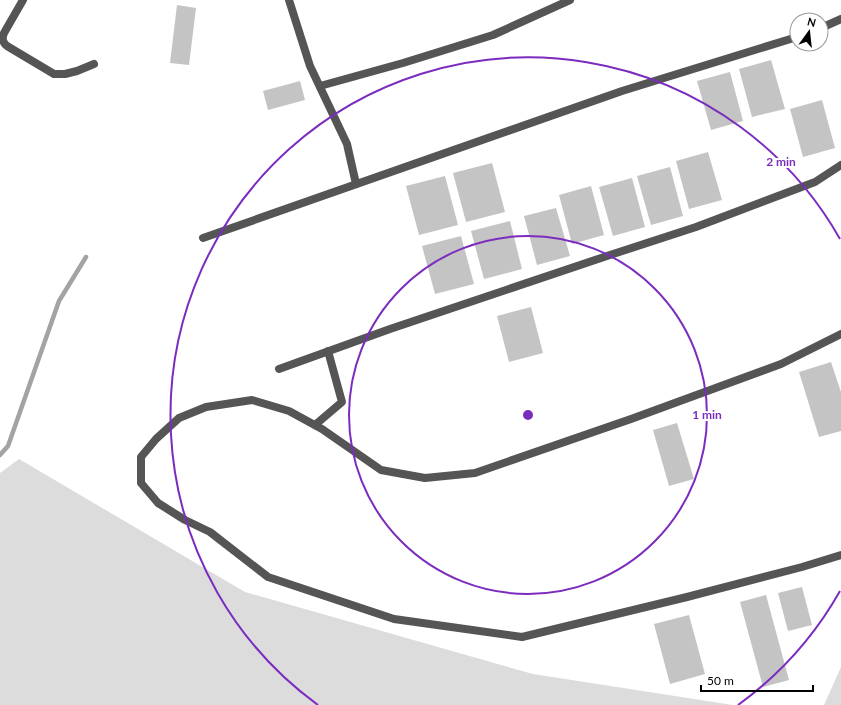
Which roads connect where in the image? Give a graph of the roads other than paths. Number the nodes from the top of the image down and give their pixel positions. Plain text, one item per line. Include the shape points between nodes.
1 (23, 0) edge
2 (289, 0) edge
3 (570, 0) edge
4 (841, 19) edge
5 (829, 24) edge
6 (789, 39) edge
7 (94, 64) dead end
8 (320, 86) junction
9 (841, 165) edge
10 (356, 184) junction
11 (203, 238) dead end
12 (841, 334) edge
13 (328, 351) junction
14 (279, 369) dead end
15 (314, 425) junction
16 (841, 555) edge

1 - 7 street via 2,37 7,46 54,74 65,74
2 - 8 street via 310,66
3 - 8 street via 493,35 404,64
4 - 5 street
6 - 10 street via 622,91
8 - 10 street via 347,144
9 - 13 street via 815,182 696,227
10 - 11 street
12 - 15 street via 781,364 475,473 425,478 381,470
13 - 14 street
13 - 15 street via 342,402
15 - 16 street via 289,411 252,400 206,407 179,418 156,439 141,457 141,483 158,503 210,532 268,577 394,619 522,637 687,598

